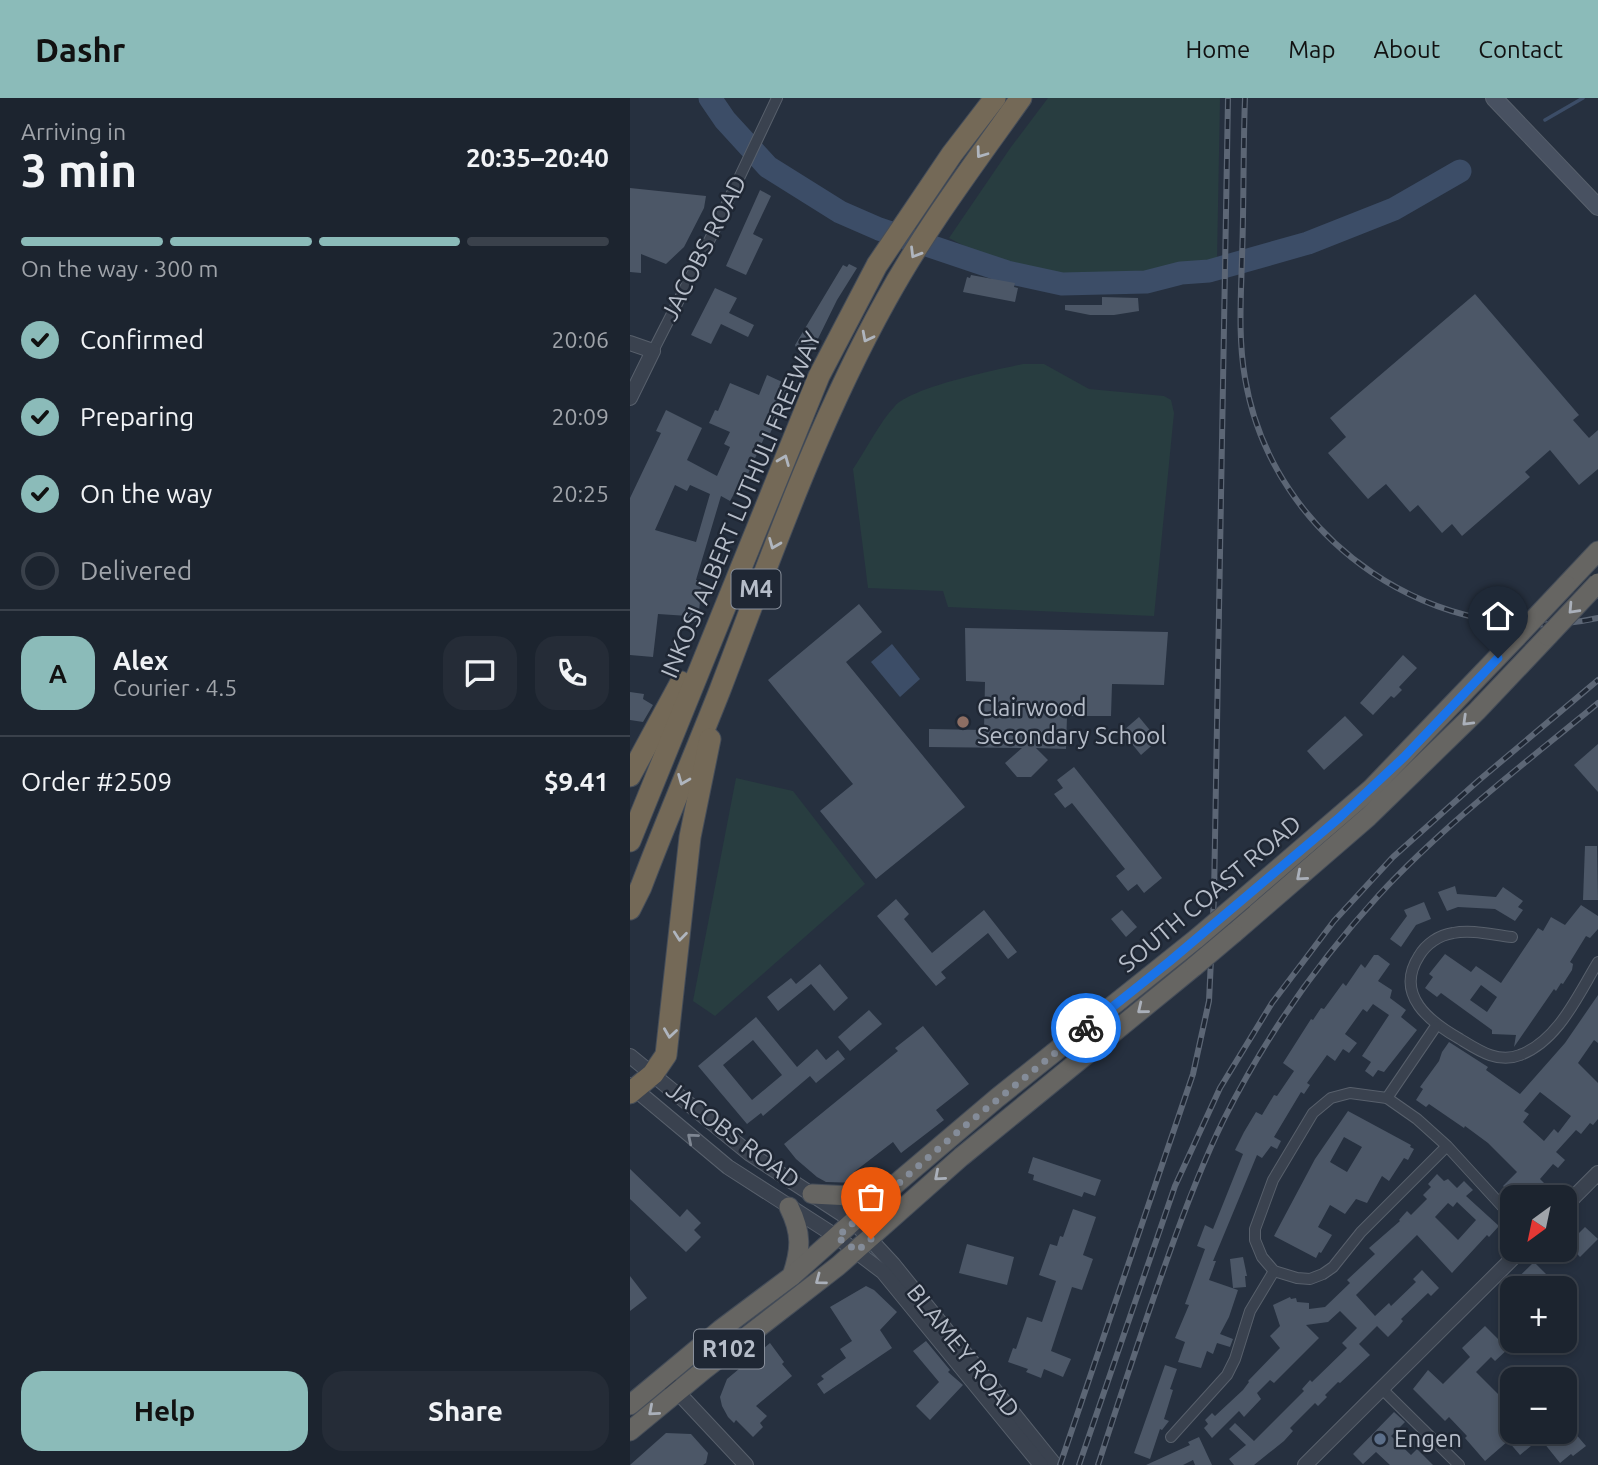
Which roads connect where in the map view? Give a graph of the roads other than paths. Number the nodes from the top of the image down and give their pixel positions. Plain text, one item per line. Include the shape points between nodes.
1 (777, 98) edge
2 (995, 98) edge
3 (1021, 98) edge
4 (1494, 98) edge
5 (1598, 207) edge
6 (630, 343) edge
7 (653, 351) junction
8 (630, 398) edge
9 (1598, 551) edge
10 (1598, 583) edge
11 (728, 597) junction
12 (720, 689) junction
13 (630, 776) edge
14 (630, 841) edge
15 (630, 909) edge
16 (1512, 937) dead end
17 (1598, 962) edge
18 (1436, 1026) junction
19 (630, 1056) edge
20 (653, 1074) junction
21 (632, 1089) edge
22 (1387, 1098) junction
23 (1447, 1146) junction
24 (1598, 1173) edge
25 (886, 1193) junction
26 (1577, 1193) edge
27 (812, 1194) junction
28 (1500, 1204) edge
29 (789, 1207) junction
30 (854, 1222) junction
31 (837, 1237) junction
32 (864, 1245) junction
33 (1509, 1262) edge
34 (1275, 1271) junction
35 (792, 1276) junction
36 (663, 1376) junction
37 (1381, 1388) junction
38 (677, 1391) junction
39 (630, 1405) edge
40 (630, 1432) edge
41 (1171, 1437) dead end
42 (1046, 1462) edge
43 (746, 1465) edge
44 (1305, 1465) edge
45 (1459, 1465) edge

1 - 7 street, JACOBS ROAD
11 -> 2 highway, INKOSI ALBERT LUTHULI FREEWAY / M4 via 819,376 877,265 951,154
3 -> 12 highway, INKOSI ALBERT LUTHULI FREEWAY / M4 via 930,228 841,386 793,495
4 - 5 main road
6 - 7 street
7 - 8 street, JACOBS ROAD
9 - 25 highway, SOUTH COAST ROAD / R102, bridge via 1371,789
10 -> 32 highway, SOUTH COAST ROAD / R102, bridge via 1368,817 961,1157
11 - 13 highway
11 - 14 highway, INKOSI ALBERT LUTHULI FREEWAY / M4
12 -> 15 highway, INKOSI ALBERT LUTHULI FREEWAY / M4
12 -> 20 highway via 690,837 666,1055
16 - 18 street via 1452,933 1421,952 1411,986 1420,1010
17 - 18 street via 1557,1026 1520,1055 1505,1058 1483,1052
18 - 22 street
19 - 20 street, JACOBS ROAD
20 - 21 highway
20 - 27 street, JACOBS ROAD via 750,1154
29 -> 21 street, JACOBS ROAD via 727,1167
22 - 23 street
22 - 34 street via 1341,1094 1321,1105 1306,1124 1273,1181 1255,1229 1257,1249
23 - 28 street
23 - 34 street via 1323,1275 1297,1278
24 - 26 street
25 - 27 highway
25 - 30 highway, SOUTH COAST ROAD / R102
27 - 30 street, JACOBS ROAD
29 - 31 street, JACOBS ROAD
29 - 35 highway via 799,1239
30 - 31 highway, SOUTH COAST ROAD / R102
30 - 32 street, JACOBS ROAD
31 - 32 street, JACOBS ROAD
31 - 35 highway, SOUTH COAST ROAD / R102
32 -> 38 highway, SOUTH COAST ROAD / R102
32 - 42 street, BLAMEY ROAD via 893,1264
33 - 37 street
34 - 41 street via 1250,1311 1227,1375
35 - 36 highway, SOUTH COAST ROAD / R102
36 - 38 street
36 - 39 highway, SOUTH COAST ROAD / R102
37 - 44 street
37 - 45 street
38 -> 40 highway, SOUTH COAST ROAD / R102
38 - 43 street

